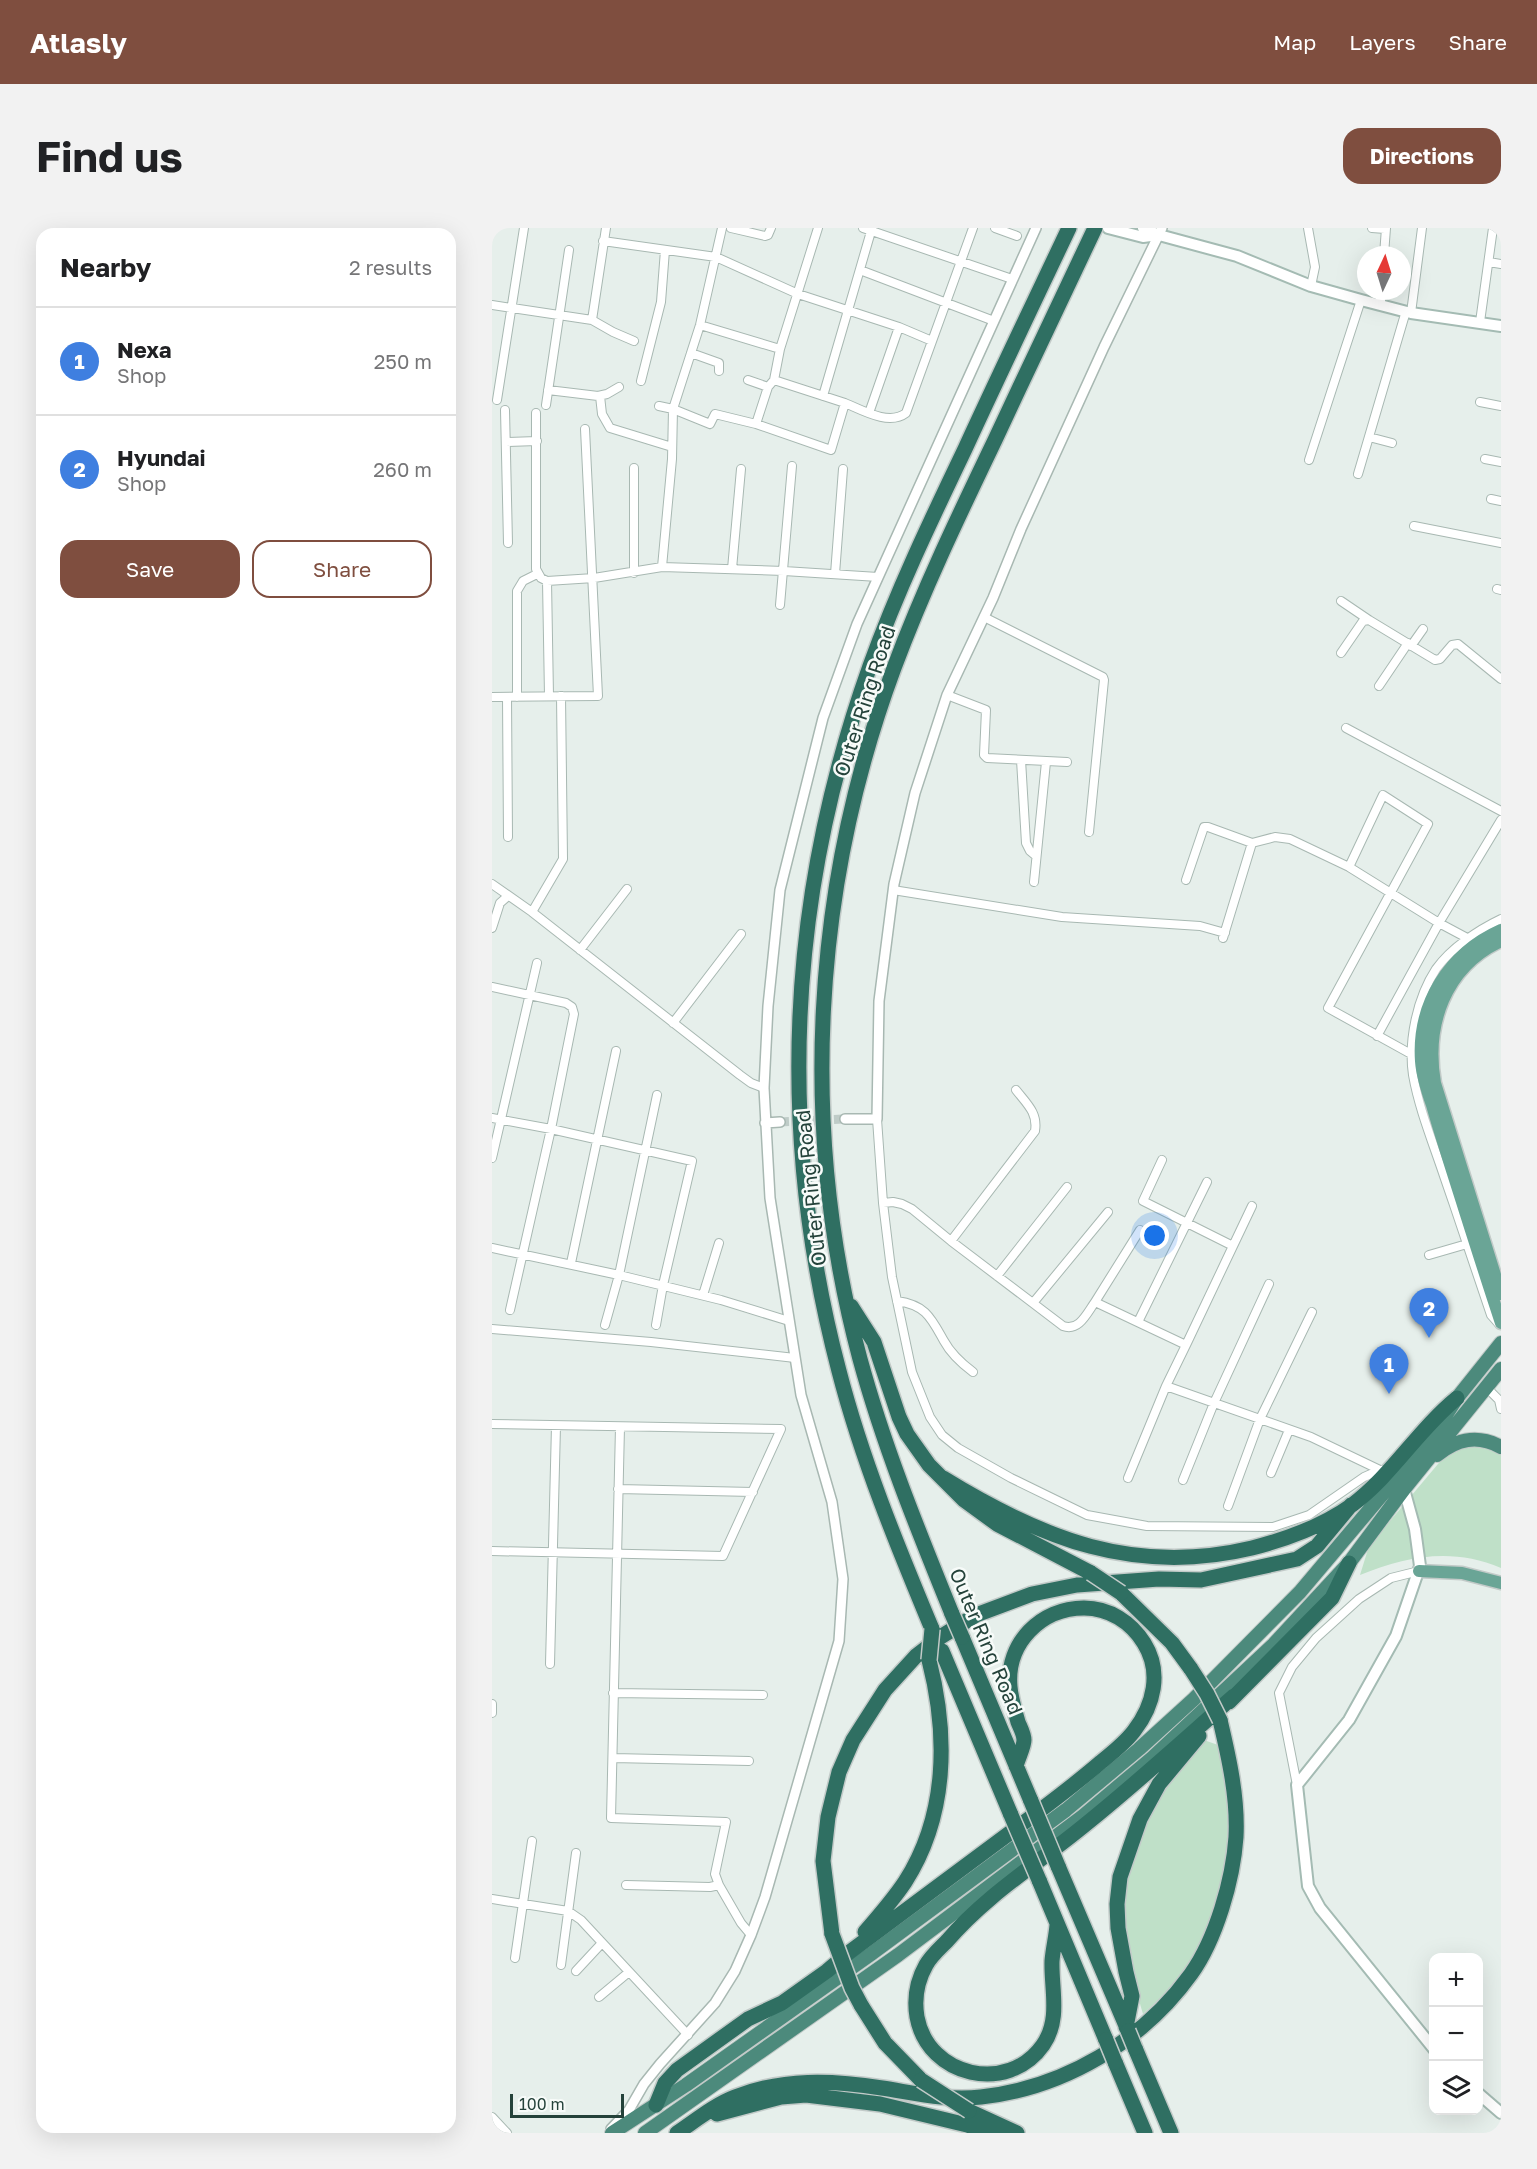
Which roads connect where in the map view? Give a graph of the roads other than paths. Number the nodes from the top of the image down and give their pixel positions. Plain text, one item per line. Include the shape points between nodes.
1 (524, 228) edge
2 (606, 228) edge
3 (722, 228) edge
4 (731, 228) edge
5 (771, 228) edge
6 (818, 228) edge
7 (973, 228) edge
8 (995, 228) edge
9 (1036, 228) edge
10 (1069, 228) edge
11 (1143, 228) edge
12 (1308, 228) edge
13 (1372, 228) edge
14 (1422, 228) edge
15 (1493, 228) edge
16 (868, 229) edge
17 (1099, 229) edge
18 (1386, 229) edge
19 (1160, 231) edge
20 (1017, 236) dead end
21 (603, 241) junction
22 (1385, 246) edge
23 (569, 250) dead end
24 (665, 250) junction
25 (716, 257) junction
26 (960, 261) junction
27 (1489, 262) junction
28 (1501, 264) edge
29 (860, 270) junction
30 (1012, 279) junction
31 (1311, 286) junction
32 (798, 294) junction
33 (1357, 299) edge
34 (1360, 300) joint
35 (1381, 300) edge
36 (946, 304) junction
37 (492, 305) edge
38 (1381, 305) junction
39 (511, 308) junction
40 (847, 311) junction
41 (1408, 312) junction
42 (559, 315) junction
43 (592, 320) junction
44 (993, 321) junction
45 (1480, 322) junction
46 (700, 325) junction
47 (1501, 326) edge
48 (899, 327) junction
49 (634, 341) dead end
50 (932, 341) junction
51 (780, 350) junction
52 (691, 354) junction
53 (719, 371) dead end
54 (748, 380) dead end
55 (641, 381) dead end
56 (771, 383) junction
57 (619, 387) dead end
58 (548, 390) junction
59 (600, 396) junction
60 (823, 396) junction
61 (496, 400) dead end
62 (1480, 402) dead end
63 (846, 403) junction
64 (546, 405) dead end
65 (659, 406) dead end
66 (1501, 406) edge
67 (506, 410) dead end
68 (673, 410) junction
69 (536, 413) dead end
70 (869, 413) junction
71 (756, 424) junction
72 (585, 429) dead end
73 (1369, 437) junction
74 (537, 441) junction
75 (506, 442) junction
76 (1392, 443) dead end
77 (672, 447) junction
78 (1485, 459) dead end
79 (1309, 460) dead end
80 (1501, 462) edge
81 (792, 466) dead end
82 (634, 468) dead end
83 (741, 469) dead end
84 (843, 469) dead end
85 (1358, 474) dead end
86 (1491, 499) dead end
87 (1501, 501) edge
88 (1414, 526) dead end
89 (508, 543) dead end
90 (1501, 543) edge
91 (662, 567) junction
92 (732, 569) junction
93 (784, 571) junction
94 (634, 573) junction
95 (537, 574) junction
96 (835, 574) junction
97 (878, 577) junction
98 (594, 578) junction
99 (547, 581) junction
100 (1341, 601) dead end
101 (780, 605) dead end
102 (984, 617) junction
103 (1368, 620) junction
104 (1423, 629) dead end
105 (1409, 644) junction
106 (1341, 653) dead end
107 (1501, 679) edge
108 (1379, 686) dead end
109 (947, 695) junction
110 (549, 696) junction
111 (561, 696) junction
112 (492, 697) edge
113 (507, 697) junction
114 (517, 697) junction
115 (1346, 728) dead end
116 (1021, 760) junction
117 (1046, 762) junction
118 (1067, 762) dead end
119 (1501, 811) edge
120 (1501, 820) edge
121 (1089, 832) dead end
122 (508, 837) dead end
123 (1252, 843) junction
124 (1036, 856) junction
125 (1348, 867) junction
126 (1186, 880) dead end
127 (1034, 882) dead end
128 (492, 884) edge
129 (627, 889) dead end
130 (893, 890) junction
131 (1391, 894) junction
132 (508, 896) junction
133 (532, 912) junction
134 (1501, 919) edge
135 (1439, 923) junction
136 (492, 928) edge
137 (1501, 930) edge
138 (741, 934) dead end
139 (1469, 939) junction
140 (1501, 941) edge
141 (580, 950) junction
142 (537, 963) dead end
143 (492, 987) edge
144 (528, 996) junction
145 (673, 1023) junction
146 (1377, 1036) junction
147 (616, 1051) dead end
148 (1411, 1054) junction
149 (764, 1088) junction
150 (1016, 1090) dead end
151 (657, 1095) dead end
152 (496, 1119) edge
153 (845, 1119) tunnel mouth
154 (877, 1119) junction
155 (780, 1122) tunnel mouth
156 (765, 1124) junction
157 (551, 1129) junction
158 (598, 1139) junction
159 (645, 1151) junction
160 (492, 1158) edge
161 (1162, 1160) dead end
162 (1207, 1182) dead end
163 (1067, 1187) dead end
164 (883, 1203) junction
165 (1252, 1206) dead end
166 (1108, 1212) dead end
167 (1187, 1222) junction
168 (1140, 1230) dead end
169 (951, 1241) junction
170 (719, 1243) dead end
171 (1467, 1244) junction
172 (1233, 1246) junction
173 (492, 1248) edge
174 (522, 1255) junction
175 (1430, 1255) dead end
176 (571, 1263) junction
177 (619, 1275) junction
178 (997, 1276) junction
179 (1492, 1283) junction
180 (1269, 1284) dead end
181 (663, 1285) junction
182 (1501, 1294) edge
183 (703, 1295) junction
184 (845, 1298) junction
185 (897, 1301) junction
186 (1095, 1302) junction
187 (1033, 1303) junction
188 (510, 1310) dead end
189 (1312, 1312) dead end
190 (789, 1321) junction
191 (1138, 1322) junction
192 (1501, 1324) edge
193 (605, 1325) dead end
194 (656, 1325) dead end
195 (492, 1329) edge
196 (1501, 1343) edge
197 (1186, 1345) junction
198 (795, 1358) junction
199 (1487, 1361) junction
200 (1500, 1370) edge
201 (973, 1372) dead end
202 (1166, 1386) junction
203 (1486, 1387) junction
204 (1457, 1398) junction
205 (1214, 1403) junction
206 (1501, 1409) edge
207 (1260, 1419) junction
208 (492, 1424) edge
209 (556, 1425) junction
210 (620, 1426) junction
211 (1289, 1430) junction
212 (1501, 1447) edge
213 (1420, 1469) junction
214 (1384, 1471) junction
215 (1271, 1473) dead end
216 (1128, 1478) dead end
217 (1183, 1480) dead end
218 (618, 1489) junction
219 (1404, 1489) junction
220 (753, 1492) junction
221 (979, 1505) junction
222 (1351, 1505) junction
223 (1228, 1506) dead end
224 (492, 1551) edge
225 (553, 1552) junction
226 (616, 1553) junction
227 (1349, 1563) junction
228 (1419, 1571) junction
229 (1501, 1583) edge
230 (935, 1656) junction
231 (550, 1664) dead end
232 (613, 1693) junction
233 (763, 1695) dead end
234 (1234, 1696) junction
235 (1194, 1699) junction
236 (492, 1704) edge
237 (1204, 1710) junction
238 (492, 1713) edge
239 (613, 1758) junction
240 (749, 1761) dead end
241 (1016, 1766) junction
242 (1297, 1785) junction
243 (532, 1840) dead end
244 (576, 1853) dead end
245 (626, 1885) dead end
246 (719, 1885) junction
247 (492, 1899) edge
248 (524, 1904) junction
249 (568, 1911) junction
250 (1057, 1925) junction
251 (751, 1935) junction
252 (602, 1943) junction
253 (847, 1954) junction
254 (515, 1958) dead end
255 (561, 1965) dead end
256 (576, 1971) dead end
257 (629, 1972) junction
258 (828, 1977) junction
259 (599, 1997) dead end
260 (1126, 2026) junction
261 (688, 2035) junction
262 (1429, 2043) edge
263 (1483, 2097) edge
264 (656, 2105) joint
265 (1500, 2112) edge
266 (492, 2116) edge
267 (697, 2120) junction
268 (507, 2133) edge
269 (610, 2133) edge
270 (645, 2133) edge
271 (677, 2133) edge
272 (991, 2133) edge
273 (1017, 2133) edge
274 (1145, 2133) edge
275 (1171, 2133) edge

1 - 39 street
2 - 21 street
3 - 25 street
4 - 5 street via 765,236
6 - 32 street
7 - 26 street
8 - 20 street
9 - 30 street
10 - 230 highway, Outer Ring Road via 930,521 871,663 843,750 820,843 807,922 799,1017 799,1093 808,1220 822,1302 866,1459 932,1629
11 - 19 main road
12 - 31 street via 1316,267
13 - 18 street
14 - 41 street
15 - 27 street
16 - 26 street
16 - 29 street
17 - 19 main road via 1143,237
17 - 184 highway, Outer Ring Road via 952,530 893,670 852,804 835,891 822,1019 825,1155
18 - 22 street
19 - 31 main road via 1238,256
19 - 102 street
21 - 24 street
21 - 43 street
23 - 42 street
24 - 25 street
24 - 55 street via 661,302
25 - 32 street
25 - 46 street
26 - 30 street
26 - 36 street
27 - 28 street
27 - 45 street
29 - 36 street
29 - 40 street
30 - 44 street
31 - 33 main road
32 - 40 street
32 - 51 street
34 - 38 main road
34 - 79 street
35 - 38 street
36 - 44 street
36 - 50 street
37 - 39 street
38 - 41 main road
39 - 42 street
39 - 61 street
40 - 48 street
40 - 60 street
41 - 45 main road
41 - 73 street
42 - 43 street
42 - 58 street
43 - 49 street
44 - 97 street
45 - 47 main road
46 - 51 street
46 - 52 street
48 - 50 street
48 - 70 street
50 - 70 street via 906,413 891,419
51 - 56 street
52 - 53 street via 719,363
52 - 68 street
54 - 56 street
56 - 60 street
56 - 71 street
57 - 59 street
58 - 59 street
58 - 64 street
59 - 77 street via 610,428
60 - 63 street
62 - 66 street
63 - 70 street
63 - 71 street via 831,450
65 - 68 street
67 - 75 street
68 - 71 street via 710,424 715,414
68 - 77 street
69 - 74 street
72 - 98 street
73 - 76 street
73 - 85 street
74 - 75 street
74 - 95 street
75 - 89 street
77 - 91 street
78 - 80 street
81 - 93 street
82 - 94 street
83 - 92 street
84 - 96 street
86 - 87 street
88 - 90 street
91 - 92 street
91 - 94 street
92 - 93 street
93 - 96 street
93 - 101 street
94 - 98 street
95 - 99 street
95 - 114 street via 523,581 517,591
96 - 97 street
97 - 149 street via 823,718 780,890
98 - 99 street
98 - 111 street via 598,696
99 - 110 street
100 - 103 street
102 - 109 street
102 - 121 street via 1103,677
103 - 105 street
103 - 106 street via 1363,621
104 - 105 street
105 - 107 street via 1438,660 1458,644
105 - 108 street
109 - 116 street via 986,710 987,758
109 - 130 street via 915,793
110 - 111 street
110 - 114 street
111 - 133 street via 563,859
112 - 113 street
113 - 114 street
113 - 122 street
115 - 119 street
116 - 117 street
116 - 124 street via 1026,843
117 - 118 street
117 - 124 street
120 - 135 street
123 - 125 street via 1275,837 1290,839
123 - 126 street via 1204,827
123 - 130 street via 1224,935 1200,926 1062,917
124 - 127 street
125 - 131 street
125 - 131 street via 1383,795 1428,824
128 - 132 street
129 - 141 street
130 - 154 street via 879,1001
131 - 135 street
131 - 146 street via 1329,1008
132 - 133 street
132 - 136 street via 500,903
133 - 141 street
134 - 139 street
135 - 139 street
135 - 146 street
137 - 179 main road via 1472,946 1446,972 1430,1001 1421,1044 1427,1090
138 - 145 street
139 - 148 street via 1437,969 1423,995
140 - 179 main road via 1468,962 1450,985 1437,1015 1431,1049 1435,1083
141 - 145 street
142 - 144 street
143 - 144 street
144 - 152 street
144 - 157 street via 566,1003 574,1014
145 - 149 street via 746,1079
146 - 148 street
147 - 158 street
148 - 171 street via 1419,1099
149 - 156 street
150 - 169 street via 1035,1116 1035,1131
151 - 159 street
152 - 157 street
152 - 160 street
153 - 154 street
154 - 164 street
155 - 156 street
156 - 190 street via 770,1198
157 - 158 street
157 - 174 street
158 - 159 street
158 - 176 street
159 - 177 street
159 - 181 street via 692,1163
161 - 167 street via 1143,1201
162 - 167 street
163 - 178 street
164 - 169 street via 893,1202 912,1209
164 - 185 street
165 - 172 street
166 - 187 street
167 - 172 street
167 - 191 street
168 - 186 street
169 - 178 street
170 - 183 street
171 - 175 street
171 - 192 street via 1491,1315
172 - 197 street
173 - 174 street
174 - 176 street
174 - 188 street
176 - 177 street
177 - 181 street
177 - 193 street
178 - 187 street
179 - 182 main road
179 - 192 main road
180 - 205 street
181 - 183 street
181 - 194 street
183 - 190 street
184 - 221 highway via 874,1342 907,1434 929,1465 964,1500
184 - 241 highway, Outer Ring Road, bridge via 866,1379 915,1524
185 - 201 street via 924,1311 956,1358
185 - 214 street via 912,1372 930,1417 942,1435 1011,1478 1087,1515 1147,1527 1273,1527 1309,1515 1364,1477
186 - 187 street via 1076,1327 1070,1328
186 - 191 street
189 - 207 street
190 - 198 street
191 - 197 street
195 - 198 street
196 - 199 highway
197 - 202 street
198 - 251 street via 801,1395 832,1502 843,1579 839,1641
199 - 200 highway
199 - 204 highway
200 - 203 highway
202 - 205 street
202 - 216 street
203 - 206 street via 1499,1400
203 - 213 highway
204 - 214 highway
204 - 235 highway via 1435,1432 1300,1592
205 - 207 street
205 - 217 street
207 - 211 street
207 - 223 street
208 - 209 street
209 - 210 street
209 - 225 street
210 - 218 street
210 - 220 street via 781,1429
211 - 214 street
211 - 215 street
212 - 213 highway via 1463,1440 1450,1445
213 - 219 highway
214 - 222 highway
218 - 220 street
218 - 226 street
219 - 227 highway
219 - 228 main road via 1415,1529
220 - 226 street via 723,1556
221 - 222 highway via 1090,1547 1174,1558 1225,1554 1281,1540
221 - 267 highway, bridge via 997,1524 1121,1593 1172,1642 1207,1694 1220,1720 1228,1756 1236,1835 1232,1872 1216,1926 1192,1973 1149,2021 1094,2061 1062,2076 981,2097 931,2097 847,2083 797,2082 768,2086 733,2098
222 - 273 highway, bridge via 1317,1545 1297,1559 1201,1580 1077,1585 1032,1594 976,1615 916,1656 885,1690 853,1740 839,1772 828,1817 824,1861 832,1934 848,1978 885,2043 921,2080 969,2111
224 - 225 street
225 - 226 street
225 - 231 street
226 - 232 street
227 - 234 highway via 1332,1598
227 - 237 highway via 1274,1644
228 - 229 main road via 1462,1573
228 - 242 main road via 1396,1636 1349,1720
228 - 242 street via 1391,1578 1359,1599 1316,1638 1292,1667 1279,1693
230 - 250 highway, Outer Ring Road, bridge via 1011,1815
230 - 253 highway via 942,1749 935,1811 906,1880
232 - 233 street
232 - 239 street
234 - 250 highway via 1087,1824 986,1902 927,1964 918,1985 915,2007 930,2048 942,2060 960,2070 1000,2073 1022,2065 1042,2046 1051,2029 1054,2010 1052,1961
234 - 260 highway via 1159,1784 1130,1845 1117,1904 1132,1996
235 - 237 highway
235 - 258 highway via 1066,1810
236 - 238 street
237 - 270 highway via 1083,1816 898,1956
239 - 240 street
239 - 246 street via 611,1818 726,1822 715,1874
241 - 253 highway via 1024,1740 1010,1684 1017,1646 1026,1634 1059,1611 1075,1608 1095,1608 1130,1625 1150,1653 1154,1669 1151,1701 1134,1731 1072,1787
241 - 260 highway, Outer Ring Road, bridge
242 - 262 main road via 1308,1886 1320,1908
243 - 248 street
244 - 249 street
245 - 246 street
246 - 251 street
247 - 248 street
248 - 249 street
248 - 254 street
249 - 252 street
249 - 255 street
250 - 274 highway, Outer Ring Road, bridge
251 - 261 street via 716,2003
252 - 256 street
252 - 257 street
253 - 258 highway
257 - 259 street
257 - 261 street
258 - 264 highway via 788,2005 748,2019 677,2070 665,2083
260 - 275 highway, Outer Ring Road, bridge
261 - 269 street via 644,2084
263 - 265 main road
264 - 269 highway
266 - 268 street
267 - 271 highway
267 - 272 highway via 745,2105 806,2095 880,2104

